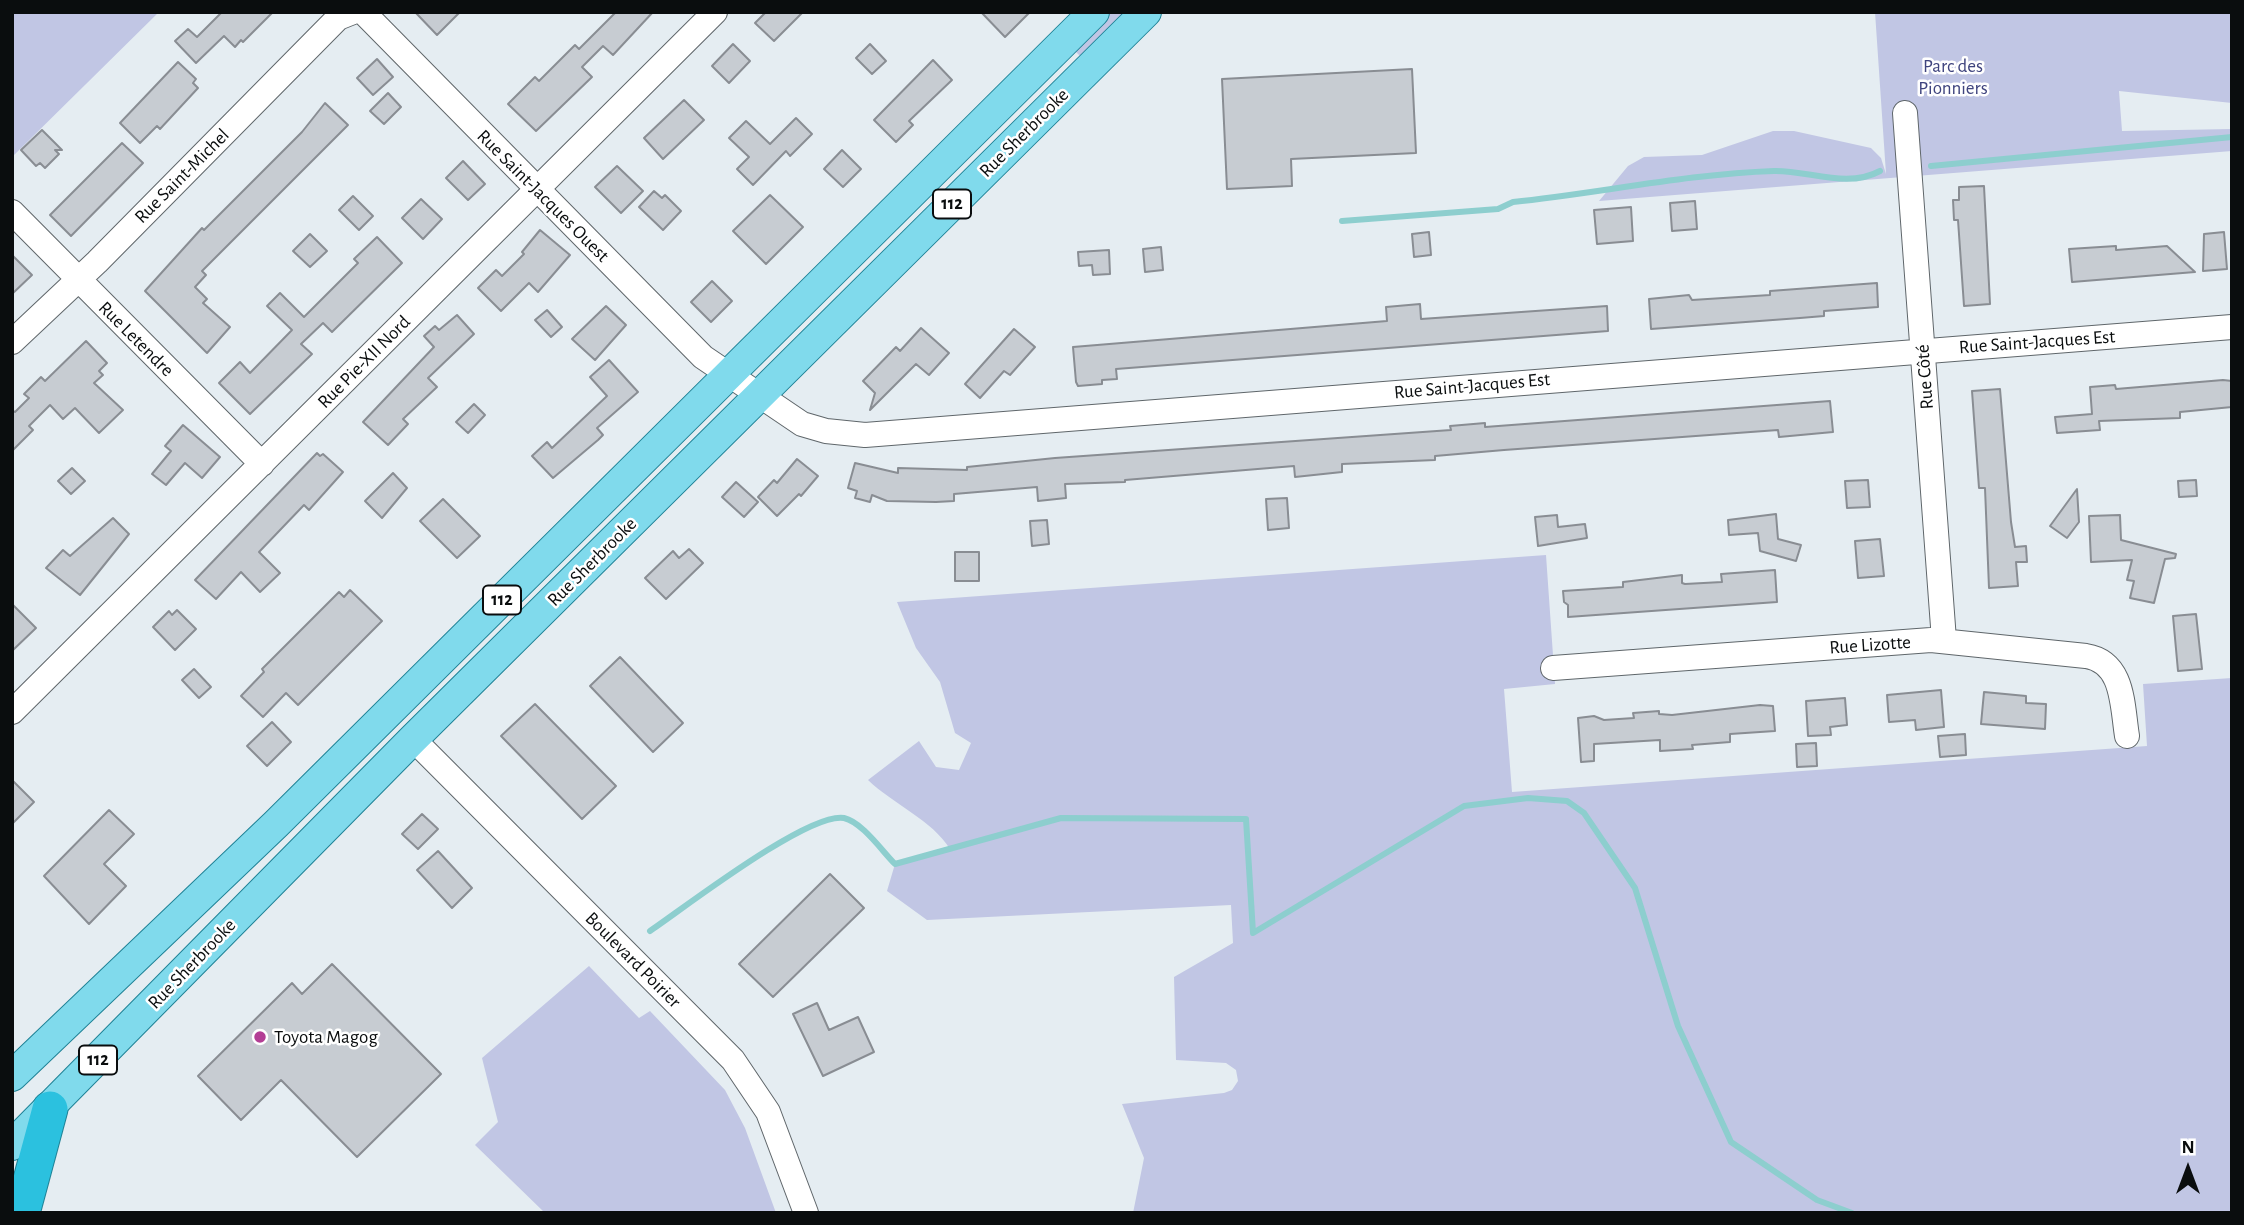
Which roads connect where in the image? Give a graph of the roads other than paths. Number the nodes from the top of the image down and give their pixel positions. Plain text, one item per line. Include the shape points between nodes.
1 (353, 12) edge
2 (363, 12) edge
3 (715, 12) edge
4 (1094, 12) edge
5 (1146, 12) edge
6 (1905, 113) dead end
7 (536, 189) junction
8 (12, 212) edge
9 (77, 279) junction
10 (2232, 327) edge
11 (12, 342) edge
12 (1923, 350) junction
13 (727, 375) junction
14 (758, 396) junction
15 (262, 464) junction
16 (1944, 640) junction
17 (1553, 668) dead end
18 (12, 712) edge
19 (2127, 736) dead end
20 (413, 739) junction
21 (12, 1076) edge
22 (50, 1109) junction
23 (12, 1145) edge
24 (22, 1213) edge
25 (806, 1213) edge

1 - 9 street, Rue Saint-Michel via 338,18
2 - 7 street, Rue Saint-Jacques Ouest
3 - 7 street, Rue Pie-XII Nord
4 - 13 main road, Rue Sherbrooke / 112
5 - 14 main road, Rue Sherbrooke / 112
6 - 12 street, Rue Côté
7 - 13 street, Rue Saint-Jacques Ouest via 703,357
7 - 15 street, Rue Pie-XII Nord
8 - 9 street, Rue Letendre
9 - 11 street, Rue Saint-Michel
9 - 15 street, Rue Letendre
10 - 12 street, Rue Saint-Jacques Est
12 - 14 street, Rue Saint-Jacques Est via 865,435 808,427
12 - 16 street, Rue Côté
13 - 14 street, Rue Saint-Jacques Est
13 - 21 main road, Rue Sherbrooke / 112 via 276,824
14 - 20 main road, Rue Sherbrooke / 112
15 - 18 street, Rue Pie-XII Nord
16 - 17 street, Rue Lizotte
16 - 19 street, Rue Lizotte via 2101,658 2116,675
20 - 22 main road, Rue Sherbrooke / 112
20 - 25 street, Boulevard Poirier via 733,1060 768,1112
22 - 23 main road, Rue Sherbrooke / 112
22 - 24 highway

